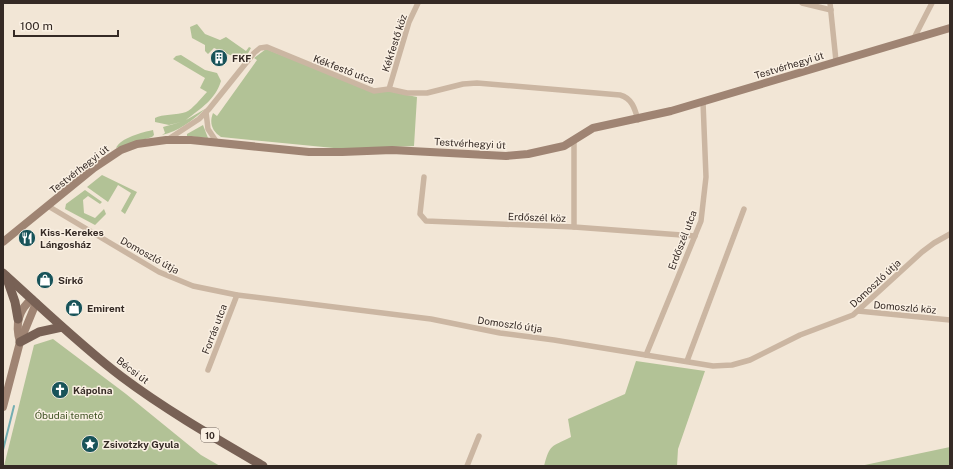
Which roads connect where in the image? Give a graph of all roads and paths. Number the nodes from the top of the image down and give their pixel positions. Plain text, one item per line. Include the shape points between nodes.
1 (418, 3) edge
2 (802, 3) edge
3 (830, 3) edge
4 (932, 3) edge
5 (831, 10) junction
6 (950, 28) edge
7 (914, 38) junction
8 (836, 61) junction
9 (389, 89) junction
10 (703, 102) junction
11 (206, 112) junction
12 (638, 120) junction
13 (166, 140) junction
14 (574, 140) junction
15 (216, 141) junction
16 (424, 177) dead end
17 (48, 206) junction
18 (744, 208) dead end
19 (574, 228) junction
20 (950, 234) edge
21 (694, 236) junction
22 (3, 242) edge
23 (4, 274) edge
24 (237, 295) junction
25 (34, 301) junction
26 (858, 311) junction
27 (18, 320) junction
28 (950, 320) edge
29 (28, 323) junction
30 (62, 327) junction
31 (39, 332) junction
32 (20, 342) junction
33 (646, 355) junction
34 (687, 361) junction
35 (208, 370) dead end
36 (3, 406) edge
37 (479, 436) dead end
38 (263, 466) edge
39 (467, 466) edge

1 - 9 street, Kékfestő köz via 409,22
2 - 5 street
3 - 5 street
4 - 7 street
5 - 8 street
6 - 7 street, Testvérhegyi út
7 - 8 street, Testvérhegyi út
8 - 10 street, Testvérhegyi út
9 - 11 street, Kékfestő utca via 371,90 270,47 263,47 254,53
9 - 12 street, Kékfestő utca via 407,93 427,93 477,83 620,95 632,104
10 - 12 street, Testvérhegyi út
10 - 21 street, Erdőszél utca via 706,177 703,212
11 - 13 street, Kékfestő utca
11 - 15 street via 208,129
12 - 14 street, Testvérhegyi út via 614,122 593,128
13 - 15 street, Testvérhegyi út
13 - 17 street, Testvérhegyi út via 141,143 120,150
14 - 15 street, Testvérhegyi út via 553,149 506,156 426,150 309,152
14 - 19 street
16 - 19 street, Erdőszél köz via 420,214 426,221
17 - 22 street, Testvérhegyi út
17 - 24 street, Domoszló útja via 169,277 193,286
18 - 34 street
19 - 21 street, Erdőszél köz
20 - 26 street, Domoszló útja via 922,252
21 - 33 street, Erdőszél utca
23 - 25 main road, Bécsi út / 10
23 - 27 main road via 15,302
24 - 33 street, Domoszló útja via 431,319 500,333
24 - 35 street, Forrás utca
25 - 27 street via 23,308
25 - 29 street
25 - 30 main road, Bécsi út / 10
26 - 28 street, Domoszló köz
26 - 34 street, Domoszló útja via 745,362 722,366
27 - 32 street
29 - 31 street
29 - 32 street
30 - 31 main road
30 - 38 main road, Bécsi út / 10 via 158,402
31 - 32 main road
32 - 36 street
33 - 34 street, Domoszló útja
37 - 39 street

